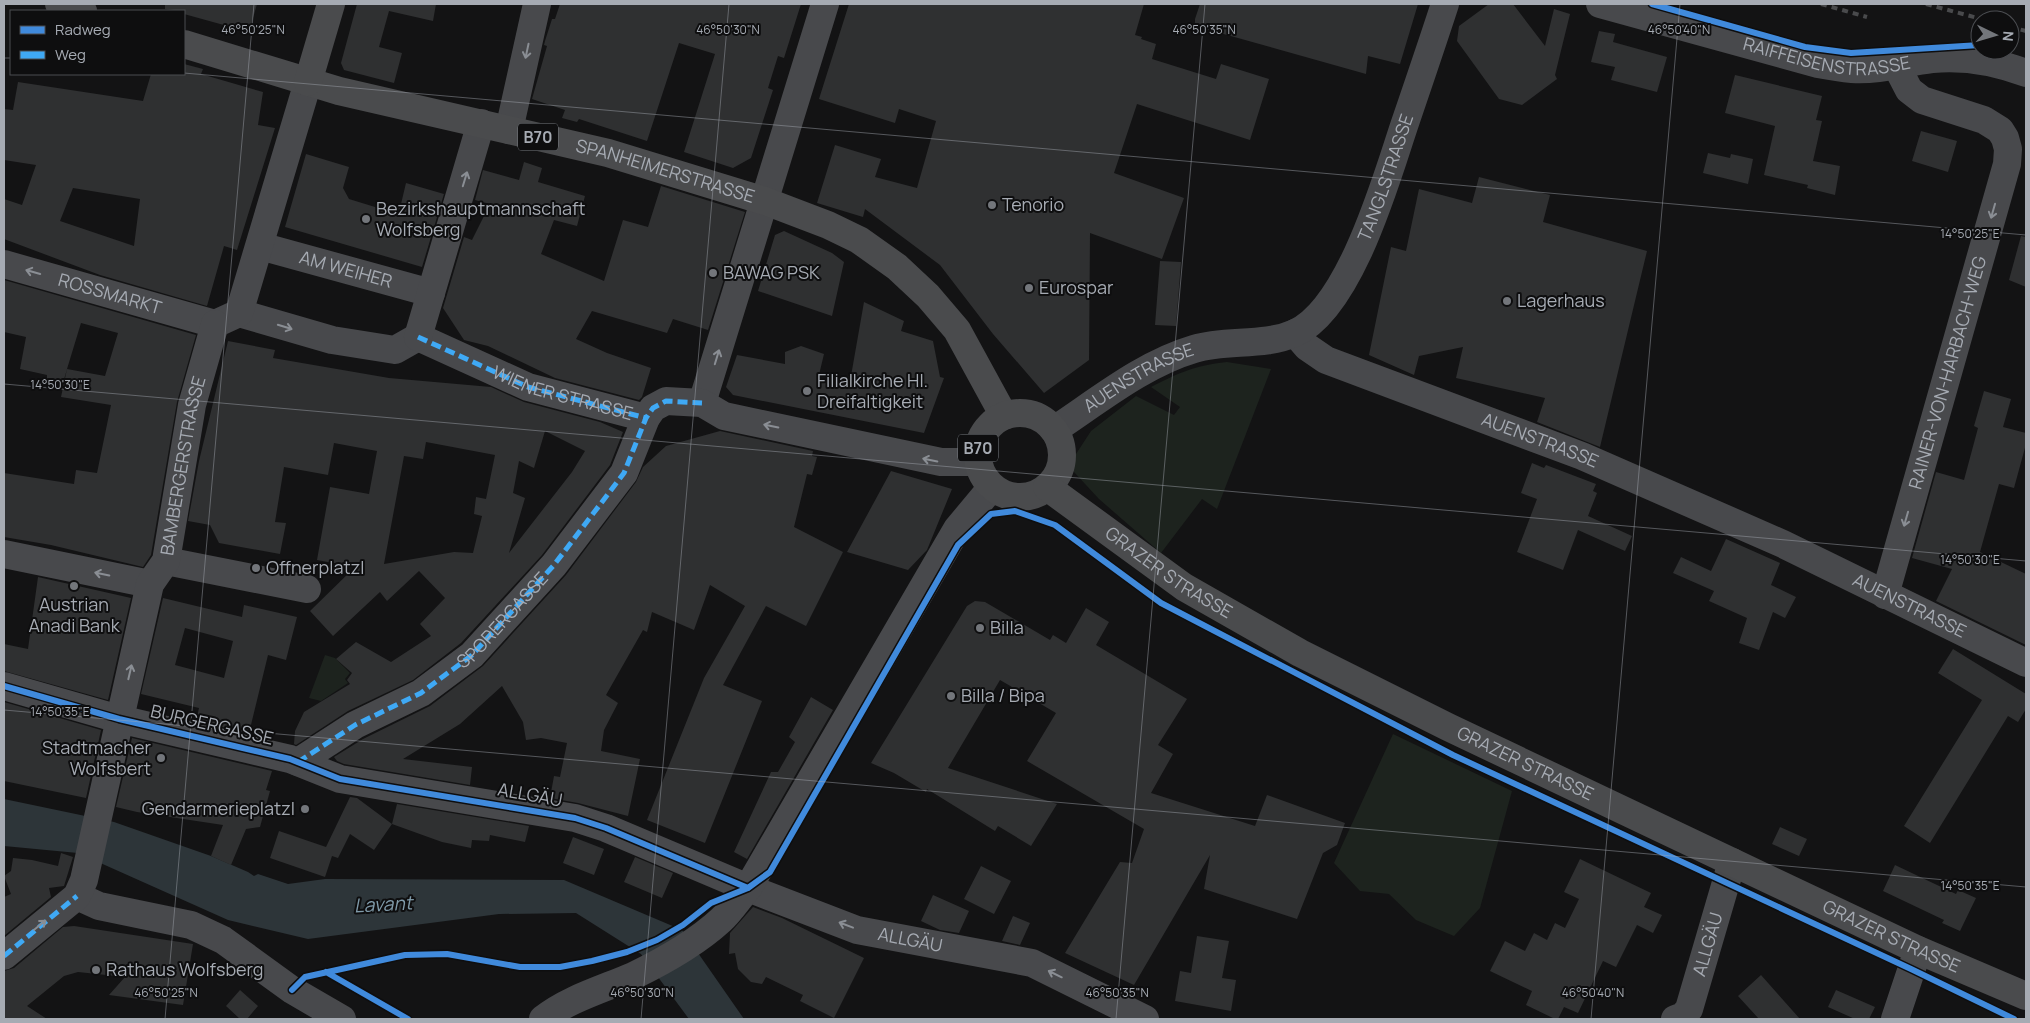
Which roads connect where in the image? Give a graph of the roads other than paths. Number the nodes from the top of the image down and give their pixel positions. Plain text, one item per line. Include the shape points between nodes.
1 (58, 4) edge
2 (331, 4) edge
3 (537, 4) edge
4 (825, 4) edge
5 (1445, 4) edge
6 (1600, 4) edge
7 (79, 10) edge
8 (185, 44) edge
9 (1896, 65) junction
10 (2026, 73) edge
11 (308, 82) junction
12 (481, 123) junction
13 (509, 130) junction
14 (765, 201) junction
15 (260, 246) junction
16 (4, 264) edge
17 (431, 293) junction
18 (227, 318) junction
19 (1295, 332) junction
20 (418, 337) junction
21 (702, 404) junction
22 (1004, 416) junction
23 (646, 418) junction
24 (1054, 430) junction
25 (978, 462) junction
26 (992, 487) junction
27 (1047, 487) junction
28 (4, 554) edge
29 (166, 561) junction
30 (150, 584) junction
31 (307, 589) dead end
32 (1885, 595) junction
33 (2026, 663) edge
34 (4, 686) edge
35 (119, 719) junction
36 (298, 762) junction
37 (1732, 862) junction
38 (748, 888) junction
39 (77, 896) junction
40 (1918, 950) junction
41 (4, 956) edge
42 (2026, 996) edge
43 (342, 1019) edge
44 (543, 1019) edge
45 (1146, 1019) edge
46 (1675, 1019) edge
47 (1895, 1019) edge

1 - 7 main road
2 - 11 main road
3 -> 13 street
4 - 14 street
5 - 19 street, TANGLSTRASSE via 1369,228 1349,270 1328,302 1312,321
6 - 9 street, RAIFFEISENSTRASSE via 1818,64 1853,69
8 - 11 main road, SPANHEIMERSTRASSE / B70
9 - 10 street, RAIFFEISENSTRASSE via 1933,59 1960,59 1985,61
9 -> 32 street, RAINER-VON-HARBACH-WEG via 1909,90 1922,100 1984,120 2000,130 2008,149 2007,164
11 - 12 main road, SPANHEIMERSTRASSE / B70
11 - 15 street
12 - 13 main road, SPANHEIMERSTRASSE / B70
17 -> 12 street
13 - 14 main road, SPANHEIMERSTRASSE / B70 via 608,153
21 -> 14 street
14 - 22 main road, SPANHEIMERSTRASSE / B70 via 860,240 897,267 957,330
15 - 17 street, AM WEIHER
15 - 18 street
18 -> 16 street, ROSSMARKT
17 - 20 street
18 -> 20 street via 395,350
18 - 29 street, BAMBERGERSTRASSE via 192,405
19 - 24 street, AUENSTRASSE via 1271,340 1226,342 1169,357
19 - 32 street, AUENSTRASSE via 1307,347 1326,360 1582,456 1783,544
20 - 23 street, WIENER STRASSE via 528,387
21 - 23 street, WIENER STRASSE via 666,401
25 -> 21 street, WIENER STRASSE via 941,462 724,416
22 - 24 main road, B70 via 1032,414
22 - 25 main road, B70 via 983,434
23 - 36 street, SPORERGASSE via 624,473 554,565 472,655 421,693 355,725
24 - 27 main road via 1060,444 1061,460 1057,475
25 - 26 main road, B70
26 - 27 main road, B70 via 1020,497
26 - 38 street via 957,529
27 - 37 main road, GRAZER STRASSE via 1184,587 1300,652 1448,727
30 -> 28 street
29 - 30 street, BAMBERGERSTRASSE
29 - 31 street
35 -> 30 street, BAMBERGERSTRASSE
32 - 33 street, AUENSTRASSE
34 - 35 street, BURGERGASSE
35 - 36 street, BURGERGASSE
35 - 39 street, BAMBERGERSTRASSE via 89,860
36 - 38 street, ALLGÄU via 340,778 575,818
37 - 40 main road, GRAZER STRASSE
37 - 46 street, ALLGÄU via 1689,1009
38 - 44 street via 722,920 671,956
45 -> 38 street, ALLGÄU via 1032,963 857,930
41 -> 39 street
39 - 43 street via 99,906 191,925 223,940 292,990
40 - 42 main road, GRAZER STRASSE
40 - 47 street

